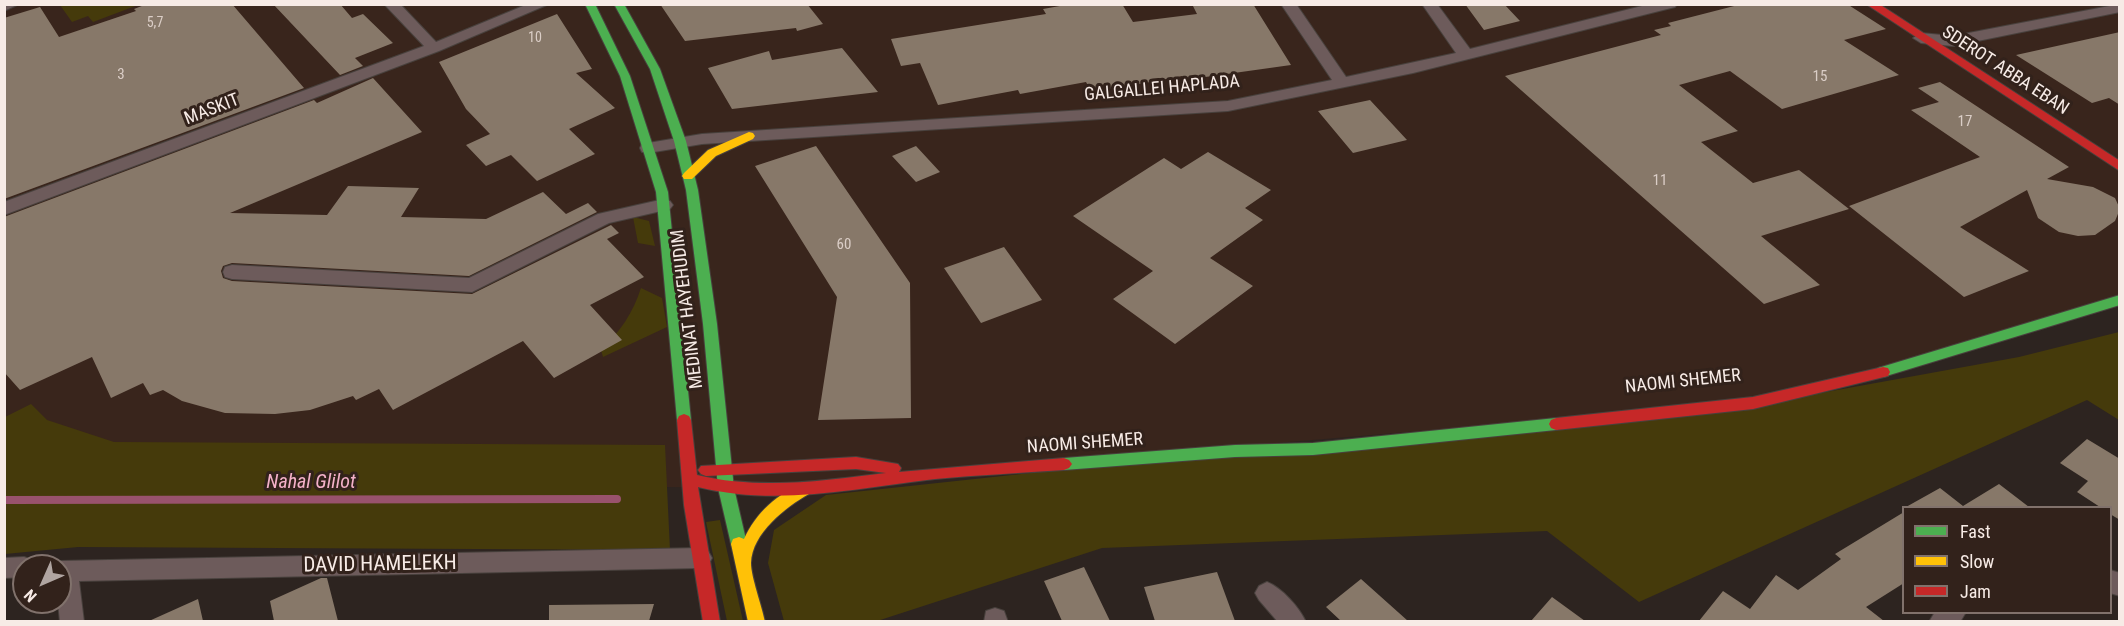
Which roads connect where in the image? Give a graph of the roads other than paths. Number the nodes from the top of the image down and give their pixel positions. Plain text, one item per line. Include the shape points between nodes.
1 (12, 4) edge
2 (391, 4) edge
3 (542, 4) edge
4 (555, 4) edge
5 (590, 4) edge
6 (619, 4) edge
7 (1288, 4) edge
8 (1429, 4) edge
9 (1670, 4) edge
10 (1871, 4) edge
11 (4, 7) edge
12 (2120, 8) edge
13 (1926, 23) dead end
14 (1921, 38) junction
15 (1953, 41) junction
16 (434, 48) junction
17 (1972, 53) dead end
18 (1466, 55) junction
19 (1342, 83) junction
20 (749, 136) junction
21 (680, 141) junction
22 (648, 148) junction
23 (2120, 167) edge
24 (688, 176) junction
25 (663, 205) junction
26 (4, 209) edge
27 (232, 272) dead end
28 (2120, 300) edge
29 (1911, 349) dead end
30 (721, 442) junction
31 (1236, 451) junction
32 (771, 466) junction
33 (724, 469) junction
34 (937, 473) junction
35 (688, 475) junction
36 (726, 488) junction
37 (806, 490) junction
38 (700, 558) junction
39 (743, 563) junction
40 (72, 572) edge
41 (1267, 593) dead end
42 (712, 621) edge
43 (757, 621) edge
44 (1294, 621) edge

1 - 11 street
2 - 16 street
3 - 16 street, MASKIT
4 - 16 street, MASKIT
5 - 22 street, MEDINAT HAYEHUDIM via 625,76
6 - 21 street, MEDINAT HAYEHUDIM via 655,69
7 - 19 street
8 - 18 street
9 - 18 street, GALGALLEI HAPLADA
10 - 14 street, SDEROT ABBA EBAN
12 - 15 street
13 - 15 street, SDEROT ABBA EBAN
14 - 15 street
14 - 23 street, SDEROT ABBA EBAN
15 - 17 street, SDEROT ABBA EBAN
16 - 26 street, MASKIT
18 - 19 street, GALGALLEI HAPLADA
19 - 20 street, GALGALLEI HAPLADA via 1228,106
20 - 21 street, GALGALLEI HAPLADA
20 - 24 street via 712,153
21 - 22 street, GALGALLEI HAPLADA
21 - 24 street, MEDINAT HAYEHUDIM
22 - 25 street, MEDINAT HAYEHUDIM
24 - 30 street, MEDINAT HAYEHUDIM via 710,324
25 - 27 street via 604,218 472,285
25 - 35 street, MEDINAT HAYEHUDIM
28 - 31 street, NAOMI SHEMER via 1858,380 1753,403 1313,449
29 - 31 street, NAOMI SHEMER via 1846,370 1742,394
30 - 32 street via 745,458
30 - 33 street, MEDINAT HAYEHUDIM
31 - 34 street, NAOMI SHEMER
32 - 33 street, NAOMI SHEMER
32 - 34 street, NAOMI SHEMER via 856,463
33 - 35 street, NAOMI SHEMER
33 - 36 street, MEDINAT HAYEHUDIM
34 - 37 street, NAOMI SHEMER
35 - 36 street, NAOMI SHEMER
35 - 38 street, MEDINAT HAYEHUDIM
36 - 37 street, NAOMI SHEMER
36 - 39 street, MEDINAT HAYEHUDIM
37 - 39 street via 780,502 762,520
38 - 40 street, DAVID HAMELEKH
38 - 42 street, MEDINAT HAYEHUDIM
39 - 43 street, MEDINAT HAYEHUDIM
41 - 44 street

